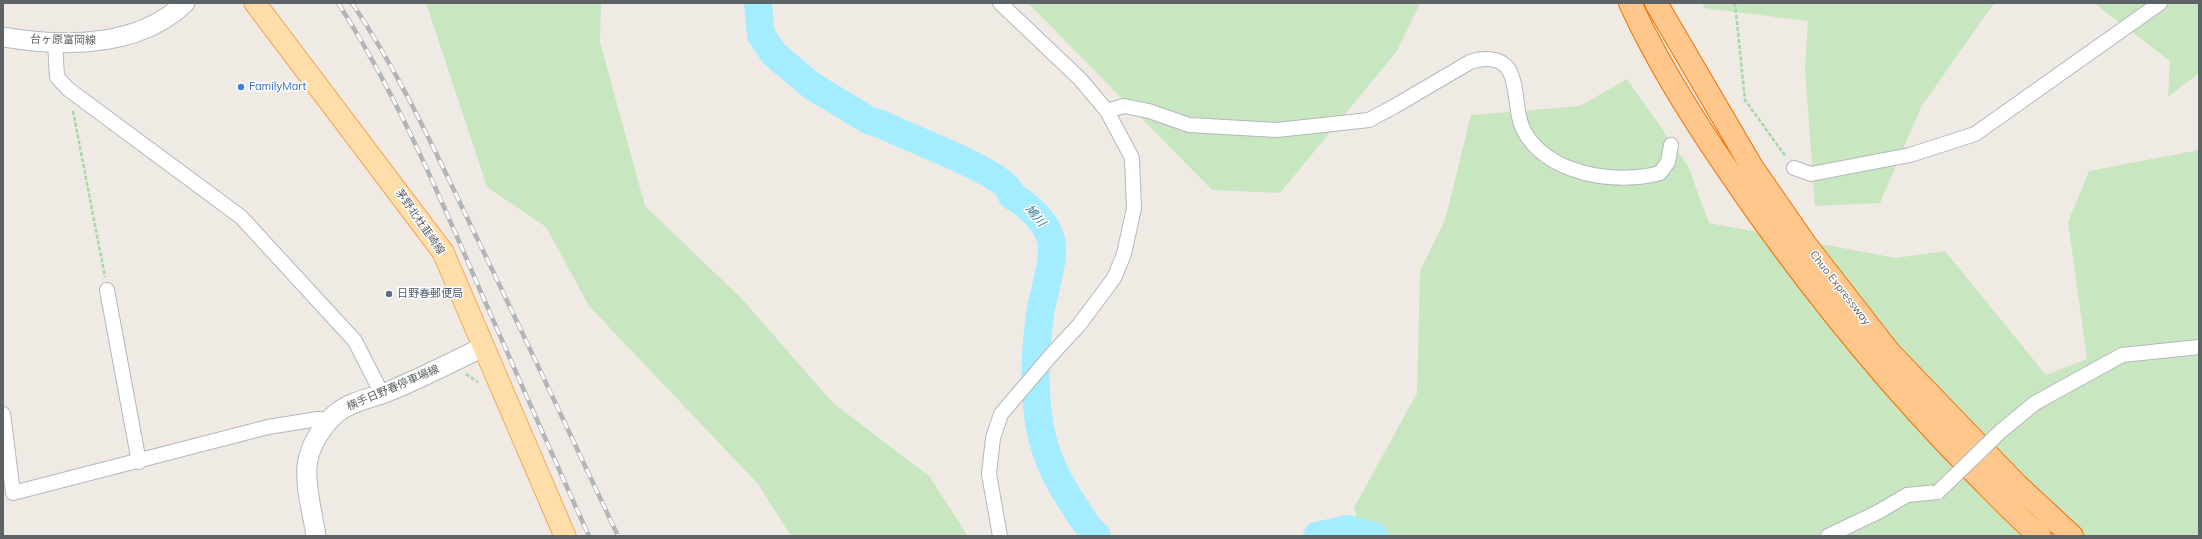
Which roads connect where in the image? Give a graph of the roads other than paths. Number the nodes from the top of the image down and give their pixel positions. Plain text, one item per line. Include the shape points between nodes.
1 (185, 3) edge
2 (255, 3) edge
3 (1000, 3) edge
4 (1630, 3) edge
5 (1656, 3) edge
6 (2160, 3) edge
7 (3, 37) edge
8 (55, 42) junction
9 (1107, 111) junction
10 (1671, 145) dead end
11 (1794, 168) road end
12 (107, 290) road end
13 (483, 347) junction
14 (2199, 347) edge
15 (382, 394) junction
16 (3, 414) edge
17 (329, 420) junction
18 (139, 462) junction
19 (316, 536) edge
20 (565, 536) edge
21 (1000, 536) edge
22 (1828, 536) edge
23 (2040, 536) edge
24 (2072, 536) edge

1 - 8 main road, 台ヶ原富岡線 via 175,13 136,33 97,42
2 - 13 main road, 茅野北杜韮崎線 via 440,246
3 - 9 street via 1080,79
4 - 23 highway, Chuo Expressway via 1687,107 1788,256 1841,324 1933,431
5 - 24 highway, Chuo Expressway via 1704,89 1752,167 1806,245 1890,353 2000,468
6 - 11 street via 1974,134 1902,156 1811,174
7 - 8 main road, 台ヶ原富岡線
8 - 15 street via 57,77 68,89 241,217 355,341
9 - 10 street via 1124,106 1149,111 1189,125 1277,130 1369,120 1470,62 1484,58 1497,61 1508,69 1524,132 1538,148 1563,166 1600,177 1642,178 1660,173 1668,162
9 - 21 street via 1132,158 1134,208 1124,254 1114,278 1079,325 1001,414 993,438 989,474
12 - 18 street
13 - 15 main road, 横手日野春停車場線
13 - 20 main road, 茅野北杜韮崎線
14 - 22 street, bridge via 2122,355 2035,403 2001,430 1938,492 1907,495
15 - 17 main road, 横手日野春停車場線 via 351,404
16 - 18 street via 13,493
17 - 18 street via 318,419 268,427
17 - 19 main road, 横手日野春停車場線 via 311,450 307,467

